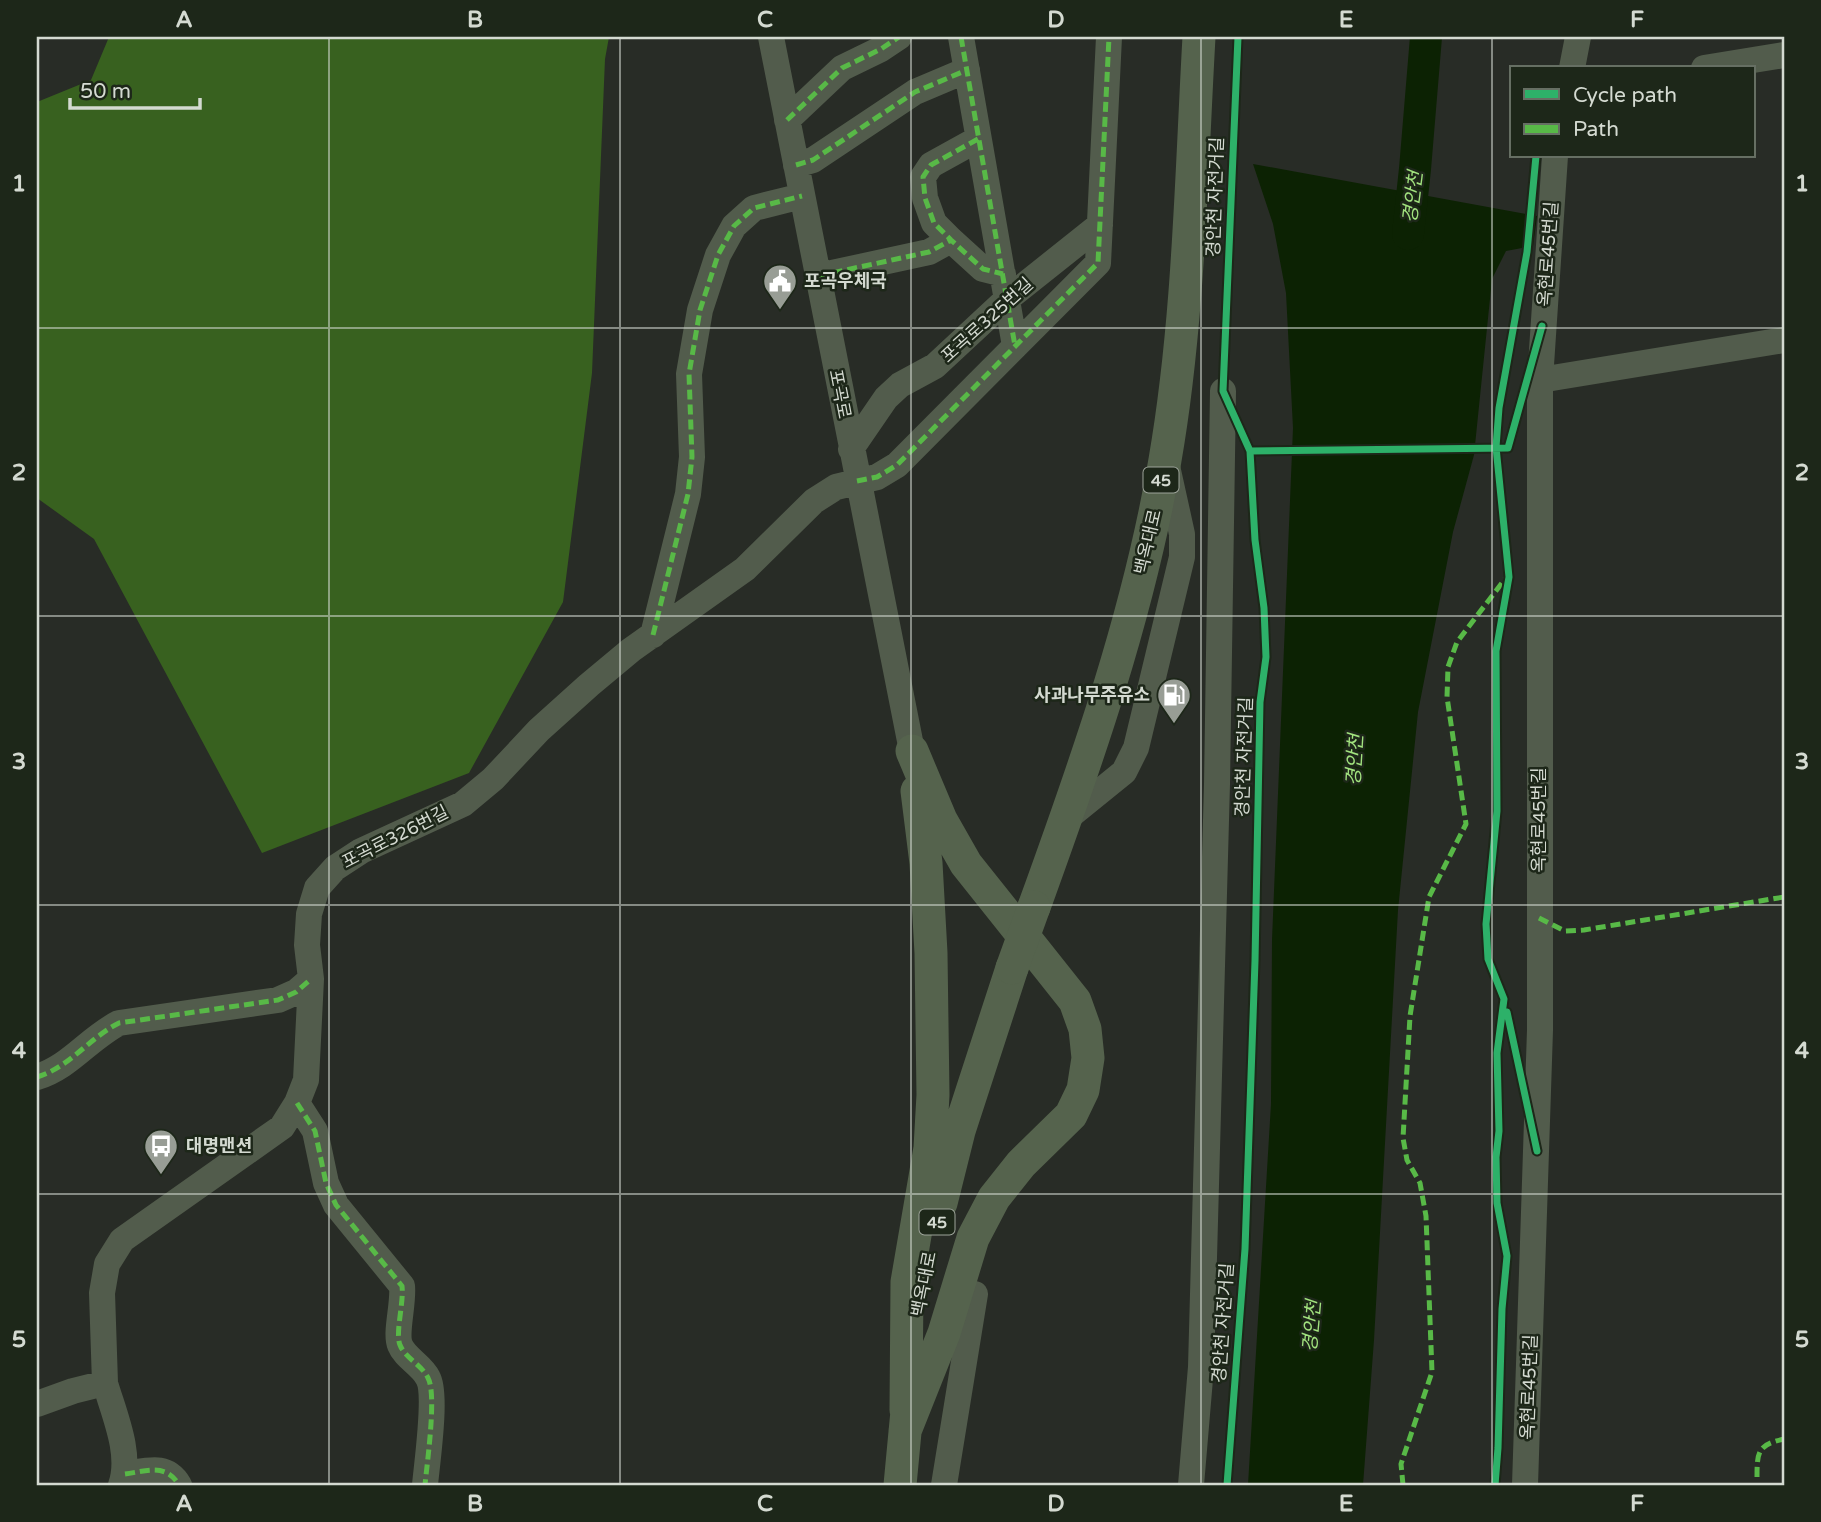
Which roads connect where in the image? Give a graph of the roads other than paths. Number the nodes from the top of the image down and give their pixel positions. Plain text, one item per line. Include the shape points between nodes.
1 (771, 37) edge
2 (900, 37) edge
3 (961, 37) edge
4 (1109, 37) edge
5 (1199, 37) edge
6 (1578, 37) edge
7 (1784, 55) edge
8 (1572, 66) edge
9 (1716, 66) edge
10 (967, 70) junction
11 (787, 120) junction
12 (978, 139) junction
13 (1555, 158) edge
14 (796, 165) junction
15 (802, 196) junction
16 (1100, 225) junction
17 (951, 240) junction
18 (817, 276) junction
19 (1005, 286) junction
20 (1784, 340) edge
21 (1015, 346) junction
22 (1540, 380) junction
23 (1223, 391) dead end
24 (851, 449) junction
25 (857, 481) junction
26 (653, 635) junction
27 (912, 751) junction
28 (311, 979) junction
29 (37, 1077) edge
30 (297, 1103) junction
31 (975, 1294) dead end
32 (105, 1383) junction
33 (37, 1404) edge
34 (905, 1431) junction
35 (123, 1480) edge
36 (179, 1485) edge
37 (425, 1485) edge
38 (900, 1485) edge
39 (944, 1485) edge
40 (1191, 1485) edge
41 (1525, 1485) edge

1 - 11 street, 포곡로
2 - 11 street via 842,68
3 - 10 street
4 - 16 street, 포곡로326번길
5 - 34 main road, 백옥대로 / 45, bridge via 1175,391 1154,516 1093,741 959,1131 913,1343
6 - 8 street
7 - 9 street
10 - 12 street
10 - 14 street via 915,92 813,160
11 - 14 street, 포곡로
12 - 17 street via 930,165 923,177 934,223
12 - 19 street
13 - 22 street, 옥현로45번길
14 - 15 street, 포곡로
15 - 18 street, 포곡로
15 - 26 street via 754,208 734,226 718,255 700,310 689,374 692,457 688,494
16 - 19 street, 포곡로325번길
16 - 21 street, 포곡로326번길 via 1098,263
17 - 18 street via 929,252
17 - 19 street
18 - 24 street, 포곡로
19 - 21 street
19 - 24 street, 포곡로325번길 via 935,366 886,398
20 - 22 street
21 - 25 street, 포곡로326번길 via 897,465 877,477
22 - 41 street, 옥현로45번길 via 1540,1030
23 - 40 street via 1201,1367
24 - 25 street, 포곡로
25 - 26 street, 포곡로326번길 via 814,501 745,569
25 - 27 street, 포곡로
26 - 28 street, 포곡로326번길 via 589,685 463,804 361,851 335,868 317,888 309,914
27 - 34 main road via 926,863 934,1036 930,1148 907,1282
27 - 34 main road via 941,820 966,864 1075,1001 1085,1029 1088,1058 1083,1090 1071,1115 1021,1164 974,1238 944,1333
28 - 29 street via 278,1000 119,1023 69,1062
28 - 30 street, 포곡로326번길 via 306,1080
30 - 32 street, 포곡로326번길 via 282,1127 122,1240 107,1264 102,1293
30 - 37 street via 316,1131 326,1183 336,1205 402,1286 400,1346 429,1379 432,1394
31 - 39 street
32 - 33 street
32 - 35 street, 포곡로326번길 via 122,1442
34 - 38 main road, 백옥대로 / 45
35 - 36 street via 159,1469 172,1474

